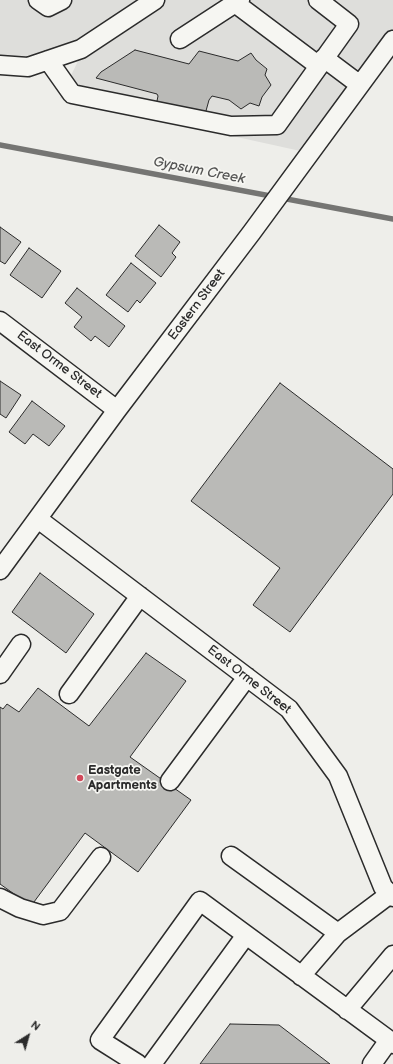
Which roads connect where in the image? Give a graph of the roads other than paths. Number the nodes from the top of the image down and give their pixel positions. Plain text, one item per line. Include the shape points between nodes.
1 (38, 0) edge
2 (62, 0) edge
3 (155, 0) edge
4 (318, 0) edge
5 (232, 3) edge
6 (180, 39) dead end
7 (393, 40) edge
8 (48, 60) junction
9 (322, 62) junction
10 (0, 65) edge
11 (360, 84) junction
12 (0, 321) edge
13 (118, 410) junction
14 (38, 519) junction
15 (0, 570) edge
16 (140, 596) junction
17 (21, 644) dead end
18 (0, 674) edge
19 (247, 677) junction
20 (69, 694) dead end
21 (170, 781) dead end
22 (231, 856) dead end
23 (100, 857) dead end
24 (391, 895) edge
25 (0, 898) edge
26 (338, 933) junction
27 (246, 935) junction
28 (393, 955) edge
29 (301, 976) junction
30 (347, 1010) junction
31 (391, 1042) edge
32 (133, 1063) edge
33 (152, 1064) edge
34 (372, 1064) edge

1 - 2 street via 48,7
3 - 8 street via 81,49
4 - 9 street via 349,24
5 - 6 street
5 - 9 street
7 - 11 street, Eastern Street
8 - 9 street via 72,94 231,126 277,125
8 - 10 street via 28,67
9 - 11 street
11 - 13 street, Eastern Street
12 - 13 street, East Orme Street
13 - 14 street, Eastern Street
14 - 15 street, Eastern Street
14 - 16 street, East Orme Street
16 - 19 street, East Orme Street
16 - 20 street
17 - 18 street
19 - 21 street
19 - 24 street, East Orme Street via 289,709 338,776 383,887
22 - 26 street
23 - 25 street via 60,911 43,915
24 - 26 street
26 - 29 street
27 - 29 street
27 - 32 street via 200,901 100,1040
27 - 33 street
28 - 30 street
29 - 30 street
30 - 31 street
31 - 34 street

